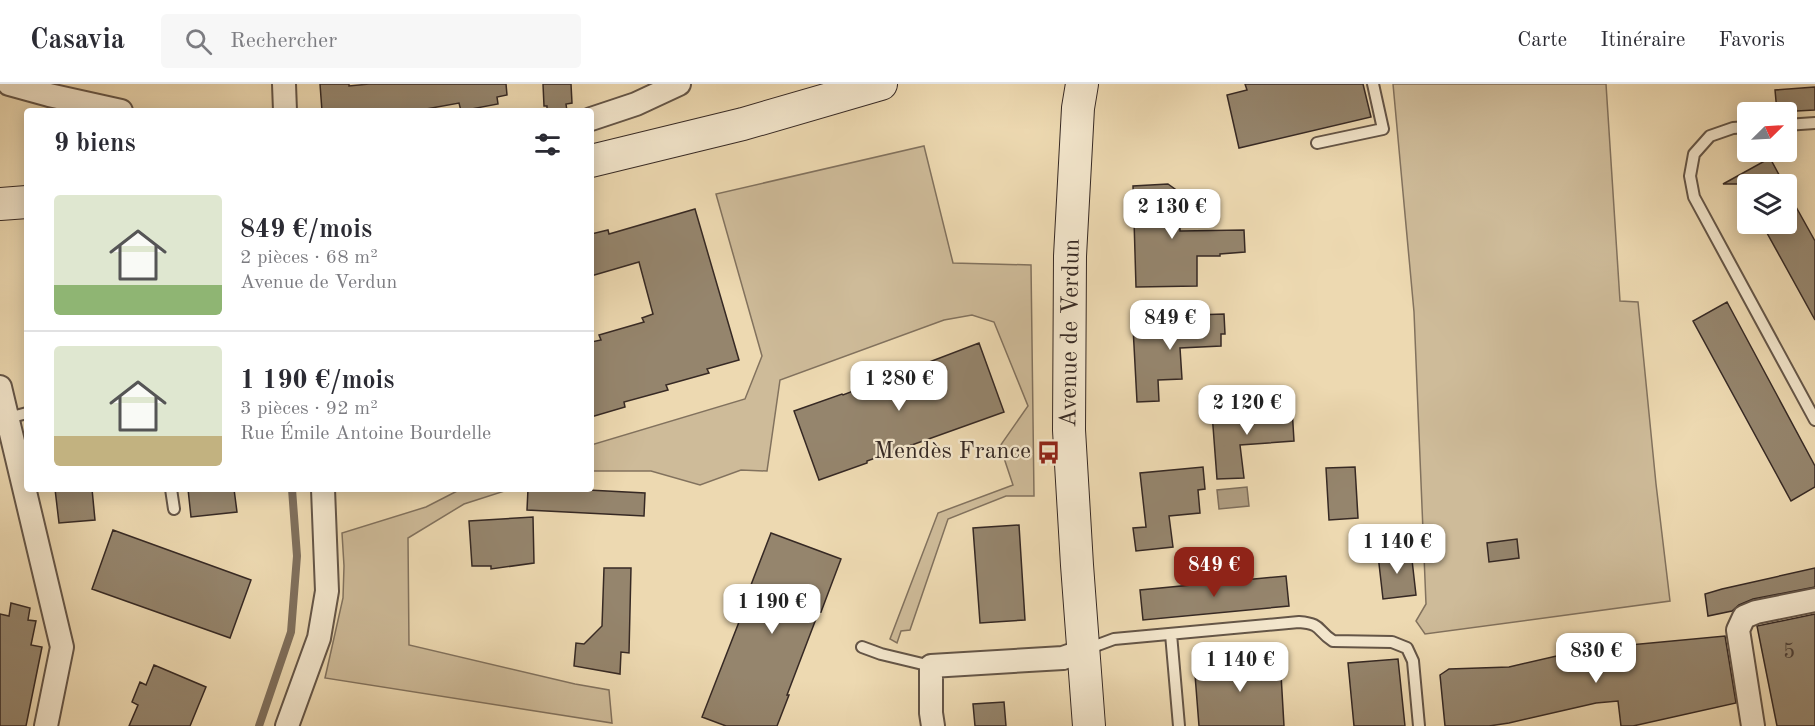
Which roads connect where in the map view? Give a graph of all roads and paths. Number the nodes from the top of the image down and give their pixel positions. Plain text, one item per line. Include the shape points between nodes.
1 (9, 84) edge
2 (284, 84) edge
3 (679, 84) edge
4 (881, 84) edge
5 (1082, 84) edge
6 (1373, 84) edge
7 (108, 108) edge
8 (285, 108) edge
9 (594, 118) edge
10 (1815, 123) edge
11 (1797, 124) edge
12 (1737, 128) edge
13 (1317, 143) dead end
14 (594, 160) edge
15 (24, 202) edge
16 (0, 204) edge
17 (0, 387) edge
18 (17, 416) edge
19 (1815, 420) edge
20 (24, 452) edge
21 (32, 492) edge
22 (171, 492) edge
23 (323, 492) edge
24 (174, 509) dead end
25 (1815, 600) edge
26 (1171, 634) junction
27 (862, 647) dead end
28 (1083, 651) junction
29 (931, 666) junction
30 (46, 726) edge
31 (287, 726) edge
32 (933, 726) edge
33 (1089, 726) edge
34 (1179, 726) edge
35 (1419, 726) edge
36 (1753, 726) edge

1 - 7 street
2 - 8 street
3 - 9 street
4 - 14 main road
5 - 28 main road, Avenue de Verdun via 1070,256 1069,430
6 - 13 lane via 1383,129
10 - 11 lane
12 - 19 lane via 1710,136 1694,154 1690,176 1694,197
15 - 16 main road
17 - 18 street
18 - 20 street
21 - 30 street via 62,647
22 - 24 lane
23 - 31 street via 327,591 319,638
25 - 36 street via 1743,617 1738,630
26 - 28 lane via 1114,639
26 - 34 lane
26 - 35 lane via 1299,622 1313,623 1333,641 1392,642 1407,648 1413,661
27 - 29 lane
28 - 29 street via 1063,658
28 - 33 main road, Avenue de Verdun
29 - 32 street

